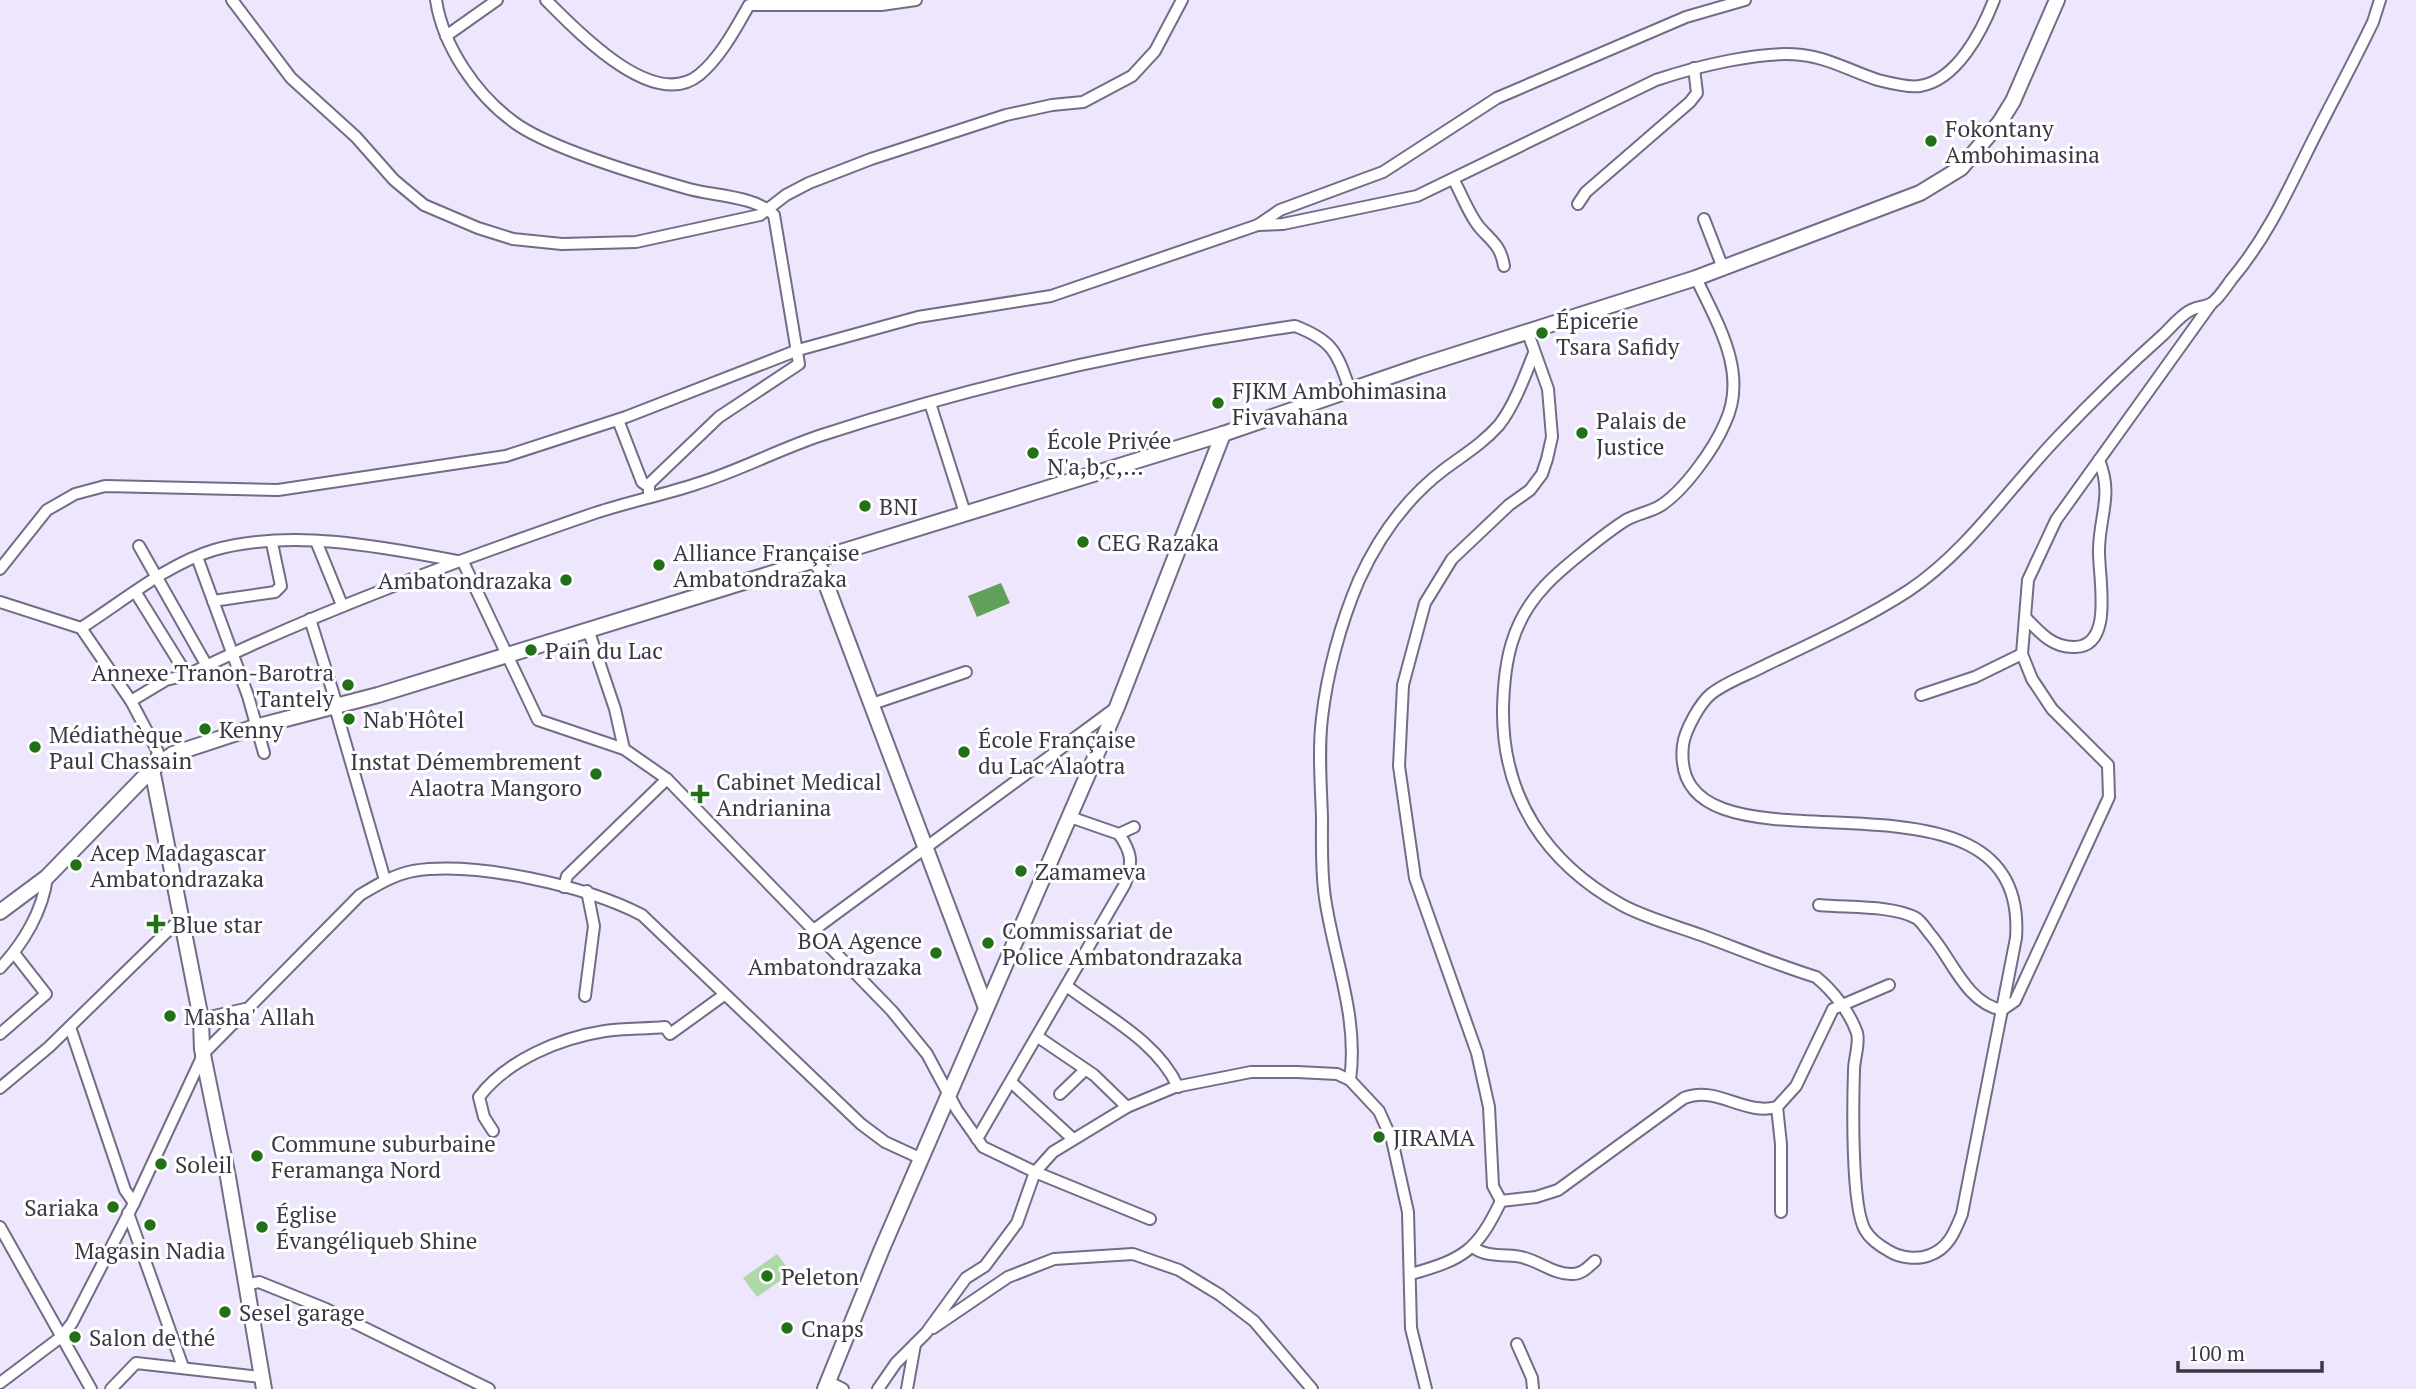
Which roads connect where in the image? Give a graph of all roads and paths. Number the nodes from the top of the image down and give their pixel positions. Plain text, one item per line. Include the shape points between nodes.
1 (232, 0) edge
2 (436, 0) edge
3 (496, 0) edge
4 (546, 0) edge
5 (916, 0) edge
6 (1182, 0) edge
7 (1745, 0) edge
8 (1994, 0) edge
9 (2057, 0) edge
10 (2380, 0) edge
11 (446, 36) junction
12 (1694, 68) junction
13 (1453, 179) junction
14 (1578, 204) dead end
15 (768, 209) junction
16 (1704, 219) dead end
17 (1258, 225) junction
18 (1504, 266) dead end
19 (1723, 268) junction
20 (1696, 278) junction
21 (2211, 304) junction
22 (1528, 333) junction
23 (798, 350) junction
24 (1534, 353) junction
25 (1350, 390) junction
26 (930, 404) junction
27 (618, 420) junction
28 (1223, 434) junction
29 (2099, 460) junction
30 (649, 492) junction
31 (965, 513) junction
32 (316, 541) junction
33 (272, 542) junction
34 (139, 546) dead end
35 (197, 557) junction
36 (817, 560) junction
37 (463, 562) junction
38 (0, 569) edge
39 (157, 579) junction
40 (136, 593) junction
41 (213, 601) junction
42 (0, 603) edge
43 (342, 605) junction
44 (2026, 618) junction
45 (310, 619) junction
46 (81, 628) junction
47 (588, 629) junction
48 (232, 653) junction
49 (506, 654) junction
50 (2022, 654) junction
51 (207, 666) junction
52 (966, 672) dead end
53 (187, 675) junction
54 (1921, 695) dead end
55 (131, 701) junction
56 (872, 704) junction
57 (335, 707) junction
58 (1117, 707) junction
59 (255, 727) junction
60 (624, 749) junction
61 (264, 753) dead end
62 (152, 769) junction
63 (667, 779) junction
64 (1070, 817) junction
65 (1134, 827) dead end
66 (1119, 834) junction
67 (924, 848) junction
68 (47, 877) junction
69 (385, 880) junction
70 (564, 887) junction
71 (587, 891) junction
72 (1819, 905) dead end
73 (0, 912) edge
74 (180, 919) junction
75 (816, 929) junction
76 (14, 953) junction
77 (0, 968) edge
78 (1889, 985) dead end
79 (1068, 987) junction
80 (724, 995) junction
81 (584, 996) dead end
82 (1841, 1004) junction
83 (986, 1008) junction
84 (246, 1009) junction
85 (2002, 1010) junction
86 (201, 1020) junction
87 (70, 1027) junction
88 (0, 1034) edge
89 (1038, 1037) junction
90 (203, 1052) junction
91 (1085, 1070) junction
92 (1350, 1080) junction
93 (1011, 1082) junction
94 (0, 1087) edge
95 (1178, 1087) junction
96 (1060, 1094) dead end
97 (950, 1096) junction
98 (1128, 1107) junction
99 (1777, 1107) junction
100 (493, 1131) dead end
101 (977, 1139) junction
102 (1073, 1139) junction
103 (922, 1159) junction
104 (1034, 1172) junction
105 (1501, 1201) junction
106 (131, 1208) junction
107 (1782, 1212) dead end
108 (1150, 1219) dead end
109 (0, 1227) edge
110 (1473, 1247) junction
111 (1595, 1261) dead end
112 (1411, 1274) junction
113 (246, 1285) junction
114 (926, 1333) junction
115 (61, 1337) junction
116 (915, 1344) junction
117 (1517, 1344) dead end
118 (183, 1367) junction
119 (0, 1383) edge
120 (263, 1383) edge
121 (826, 1385) edge
122 (91, 1389) edge
123 (111, 1389) edge
124 (489, 1389) edge
125 (844, 1389) edge
126 (878, 1389) edge
127 (907, 1389) edge
128 (1312, 1389) edge
129 (1426, 1389) edge
130 (1533, 1389) edge

1 - 15 street via 291,78 356,137 394,180 424,205 478,228 513,239 562,244 636,242 760,215
2 - 11 street
3 - 11 street
4 - 5 street via 605,57 657,82 681,84 699,75 749,5 889,5
6 - 15 street via 1155,51 1132,76 1105,93 1083,102 1006,115 871,159 809,183
7 - 17 street via 1686,17 1497,98 1383,172 1280,210
8 - 12 street via 1972,42 1949,72 1921,86 1878,80 1803,55
9 - 19 main road via 2014,101 1961,168 1920,193
10 - 21 street via 2280,208 2256,251
11 - 15 street via 480,89 517,125 568,149
12 - 13 street via 1656,80
12 - 14 street via 1697,93 1690,102
13 - 17 street via 1417,196 1283,224
13 - 18 street via 1480,228 1501,252
15 - 23 street via 777,226
16 - 19 street
17 - 23 street via 1051,296 918,317
19 - 20 main road
20 - 22 main road
20 - 82 street via 1727,345 1733,370 1725,423 1682,488 1660,506 1626,520 1544,586 1527,609 1505,659 1503,736 1514,787 1531,818 1546,845 1582,880 1625,906 1816,977
21 - 29 street
21 - 85 street via 2190,310 2151,346 2058,436 1941,565 1908,590 1710,694 1683,742 1684,766 1692,784 1704,798 1725,810 1823,825 1904,826 1962,840 1983,852 2011,887 2018,913
22 - 24 street
22 - 25 main road
23 - 27 street
23 - 30 street via 799,364 719,417 649,484
24 - 92 street via 1501,422 1479,446 1406,503 1384,533 1360,580 1328,684 1321,720 1321,851 1325,898 1350,1021 1354,1054
24 - 105 street via 1548,389 1552,437 1542,474 1452,559 1425,603 1403,685 1399,766 1415,878 1480,1066 1489,1107 1493,1186
25 - 26 street via 1336,351 1314,333 1295,326 1115,358
25 - 28 main road
26 - 30 street via 823,435 697,484
26 - 31 street
27 - 30 street
27 - 38 street via 506,456 278,490 105,486 75,494 47,510
28 - 31 main road
28 - 58 main road
29 - 44 street via 2056,520 2034,563
29 - 44 street via 2107,490 2099,525 2099,629 2084,647 2063,648
30 - 37 street
31 - 36 main road
32 - 33 street
32 - 37 street via 349,541
32 - 43 street
33 - 35 street
33 - 41 street via 281,586 275,592
34 - 39 street
35 - 39 street
35 - 41 street
36 - 47 main road
36 - 56 main road
37 - 43 street
37 - 49 street
39 - 40 street
39 - 51 street
40 - 46 street
40 - 53 street
41 - 48 street
42 - 46 street
43 - 45 street
44 - 50 street
45 - 48 street
45 - 57 street
46 - 55 street
47 - 49 main road
47 - 60 street
48 - 51 street
48 - 59 street
49 - 57 main road
49 - 60 street via 538,720
50 - 54 street via 1975,677
50 - 85 street via 2052,709 2108,765 2109,797 2015,1001
51 - 53 street
52 - 56 street
53 - 55 street via 166,680
55 - 62 street via 158,752
56 - 67 main road
57 - 59 main road
57 - 69 street
58 - 64 main road
58 - 67 street
59 - 61 street
59 - 62 main road via 173,754
60 - 63 street
62 - 68 main road
62 - 74 main road
63 - 70 street via 567,876
63 - 75 street
64 - 66 street
64 - 83 main road
65 - 66 street
66 - 79 street via 1133,863
67 - 75 street
67 - 83 main road
68 - 73 main road
68 - 76 street via 44,899
69 - 70 street via 413,871 444,870 486,872
69 - 84 street via 360,895
70 - 71 street
71 - 80 street via 642,915
71 - 81 street via 594,926
72 - 85 street via 1876,909 1916,918 1947,953 1970,993
74 - 86 main road
74 - 87 street
75 - 97 street via 927,1054
76 - 77 street
76 - 88 street via 46,995
78 - 82 street
79 - 89 street
79 - 95 street via 1152,1049
80 - 100 street via 670,1034 664,1027 607,1030 575,1037 515,1064 479,1097
80 - 103 street via 861,1124 885,1142
82 - 85 street via 1858,1034 1854,1069 1857,1206 1865,1231 1879,1245 1909,1257 1928,1256 1943,1248 1962,1214
82 - 99 street via 1822,1027 1796,1086
83 - 97 main road
84 - 86 street
84 - 90 street
86 - 90 main road
87 - 94 street
87 - 106 street
89 - 91 street
89 - 93 street
90 - 106 street
90 - 113 main road
91 - 96 street
91 - 98 street
92 - 95 street via 1337,1074 1251,1072
92 - 112 street via 1379,1111 1392,1140 1408,1212
93 - 101 street
93 - 102 street
95 - 98 street
97 - 101 street
97 - 103 main road
98 - 102 street
99 - 105 street via 1762,1109 1697,1093 1558,1190
99 - 107 street
101 - 104 street via 983,1147
102 - 104 street
103 - 121 main road
104 - 108 street
104 - 114 street via 1017,1223 985,1266 966,1278
105 - 110 street
106 - 115 street
106 - 118 street
109 - 115 street
110 - 111 street via 1569,1275 1582,1273
110 - 112 street via 1444,1265
112 - 129 street via 1411,1328
113 - 120 main road
113 - 124 street via 259,1282 326,1310
114 - 116 street
114 - 128 street via 1008,1277 1054,1259 1133,1254 1179,1270 1220,1295 1254,1321
115 - 119 street
115 - 122 street
116 - 126 street
116 - 127 street
117 - 130 street
118 - 120 street
118 - 123 street via 136,1363
121 - 125 street

